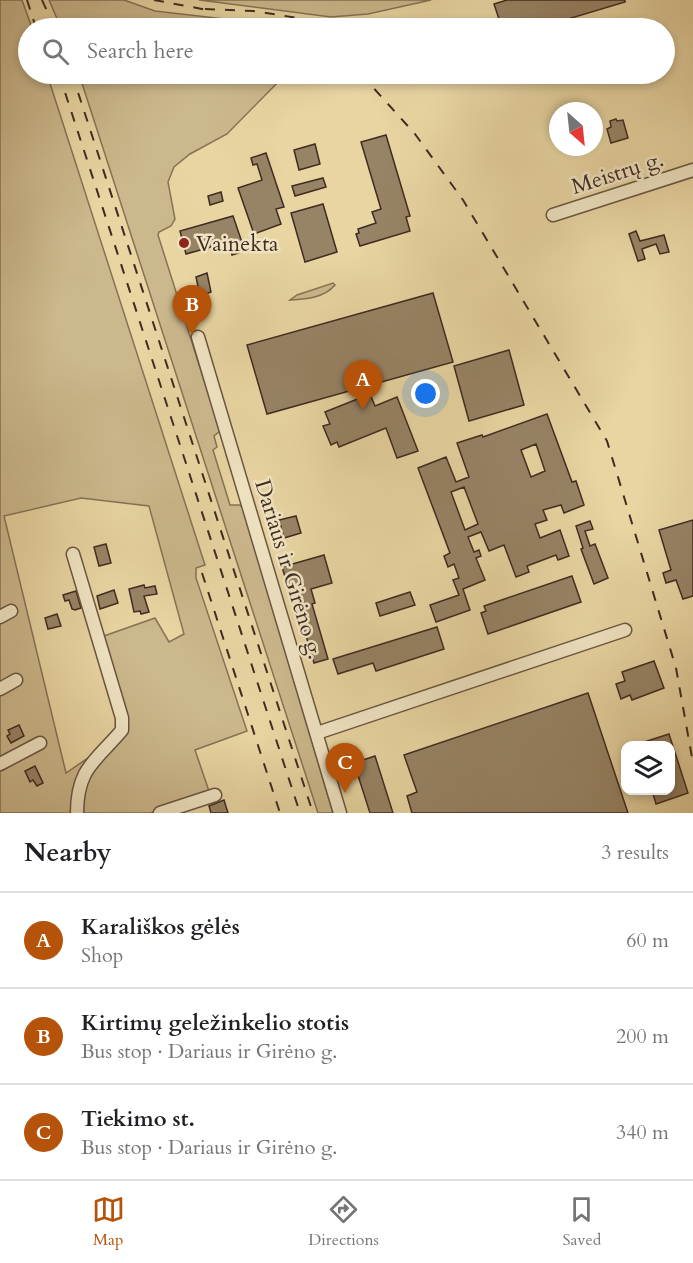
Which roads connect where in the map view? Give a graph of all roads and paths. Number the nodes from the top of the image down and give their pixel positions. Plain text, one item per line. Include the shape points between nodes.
1 (693, 170) edge
2 (553, 215) dead end
3 (198, 337) dead end
4 (73, 554) dead end
5 (625, 630) dead end
6 (16, 680) dead end
7 (0, 689) edge
8 (317, 733) junction
9 (40, 743) dead end
10 (0, 764) edge
11 (214, 795) dead end
12 (77, 813) edge
13 (160, 813) edge
14 (340, 813) edge

1 - 2 street, Meistrų g.
3 - 8 street, Dariaus ir Girėno g.
4 - 12 street via 122,718 122,730 82,777
5 - 8 street
6 - 7 street
8 - 14 street, Dariaus ir Girėno g.
9 - 10 street
11 - 13 street

